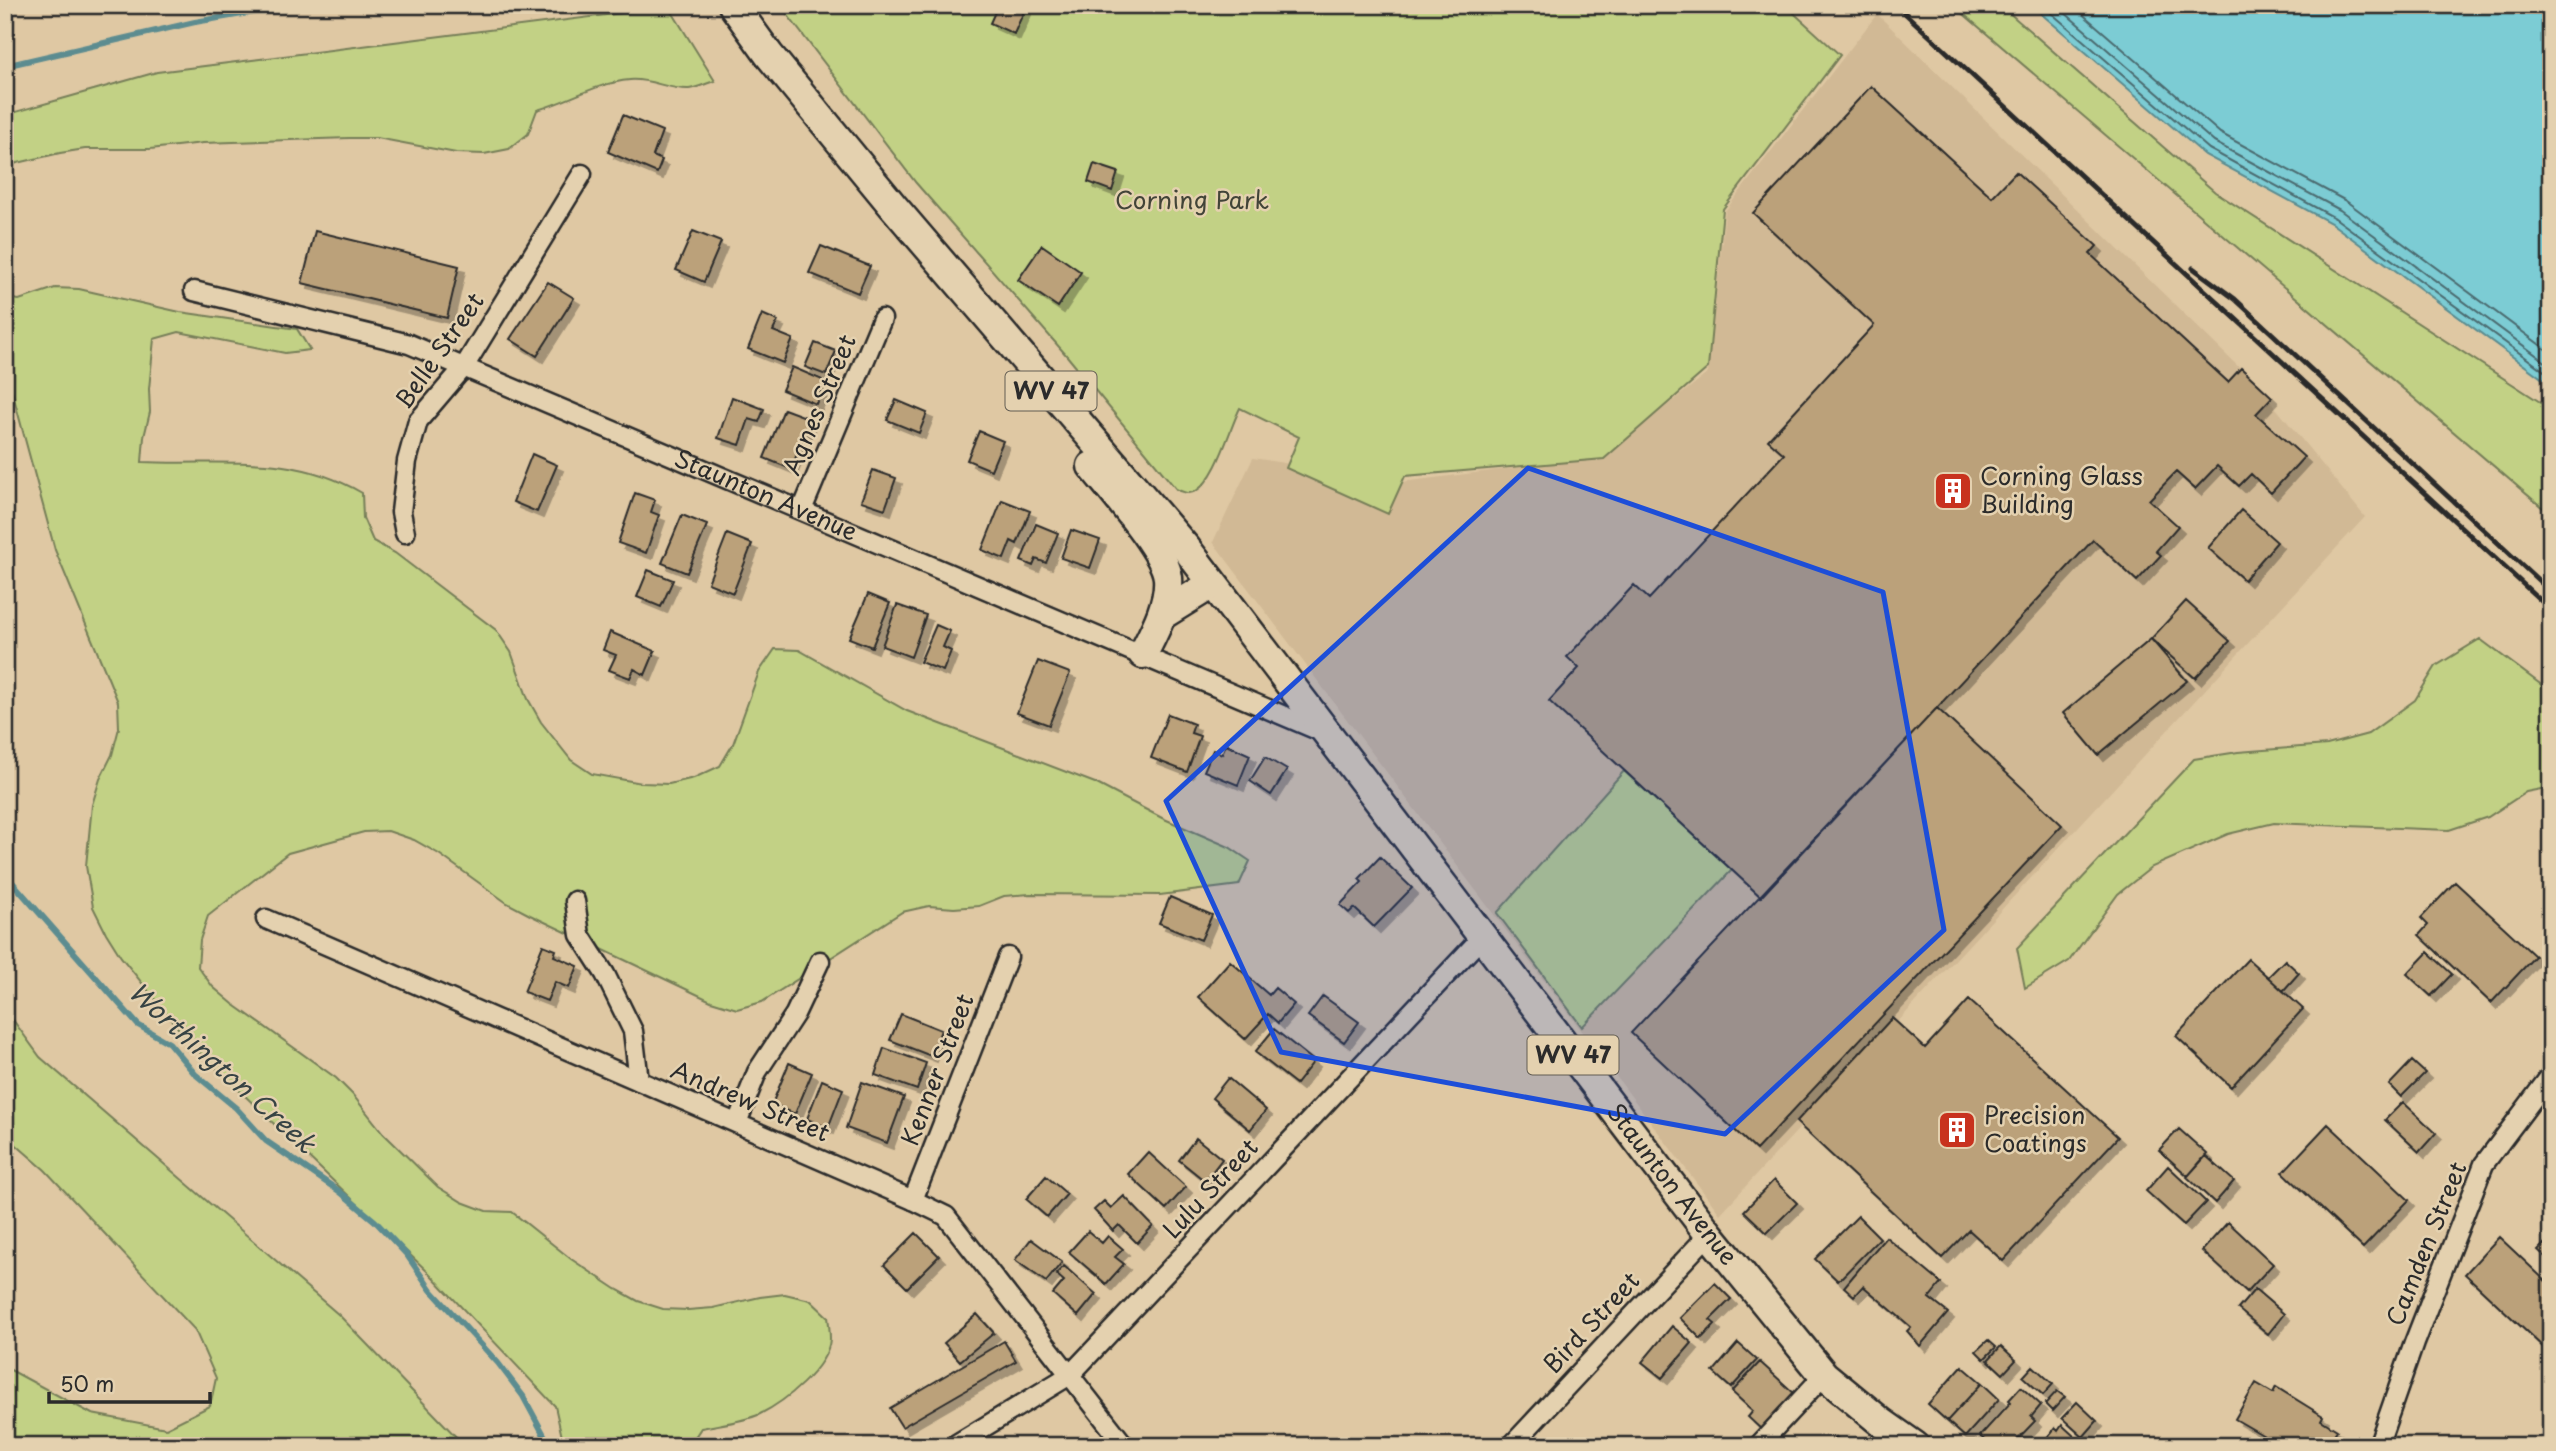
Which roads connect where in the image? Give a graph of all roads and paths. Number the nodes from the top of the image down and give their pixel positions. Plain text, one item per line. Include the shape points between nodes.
1 (733, 5) edge
2 (582, 174) dead end
3 (194, 291) dead end
4 (882, 319) dead end
5 (464, 367) junction
6 (1035, 372) junction
7 (802, 510) junction
8 (405, 533) dead end
9 (1212, 584) junction
10 (1162, 615) junction
11 (1143, 654) junction
12 (1325, 733) junction
13 (575, 901) dead end
14 (266, 919) dead end
15 (1482, 937) junction
16 (1008, 957) dead end
17 (820, 961) dead end
18 (2551, 1075) edge
19 (639, 1081) junction
20 (737, 1123) junction
21 (913, 1200) junction
22 (1709, 1234) junction
23 (1070, 1375) junction
24 (1824, 1375) junction
25 (953, 1446) edge
26 (1125, 1446) edge
27 (1511, 1446) edge
28 (1758, 1446) edge
29 (1914, 1446) edge
30 (2378, 1446) edge

1 - 6 main road, Staunton Avenue / WV 47 via 893,206
2 - 5 street, Belle Street
3 - 5 street, Staunton Avenue via 409,344
4 - 7 street, Agnes Street
5 - 7 street, Staunton Avenue
5 - 8 street, Belle Street via 418,421 401,512
6 - 9 main road, Staunton Avenue / WV 47
6 - 10 main road via 1061,428 1161,558 1168,578
7 - 11 street, Staunton Avenue
9 - 10 main road
9 - 12 main road, Staunton Avenue / WV 47
10 - 11 main road
11 - 12 street, Staunton Avenue
12 - 15 main road, Staunton Avenue / WV 47
13 - 19 street via 580,936 633,1031
14 - 19 street, Andrew Street
15 - 22 main road, Staunton Avenue / WV 47
15 - 23 street, Lulu Street
16 - 21 street, Kenner Street
17 - 20 street via 795,1014 757,1072
18 - 30 street, Camden Street via 2484,1164
19 - 20 street, Andrew Street
20 - 21 street, Andrew Street
21 - 23 street, Andrew Street via 946,1216
22 - 24 main road, Staunton Avenue / WV 47
22 - 27 street, Bird Street
23 - 25 street, Lulu Street
23 - 26 street, Andrew Street
24 - 28 street
24 - 29 main road, Staunton Avenue / WV 47

